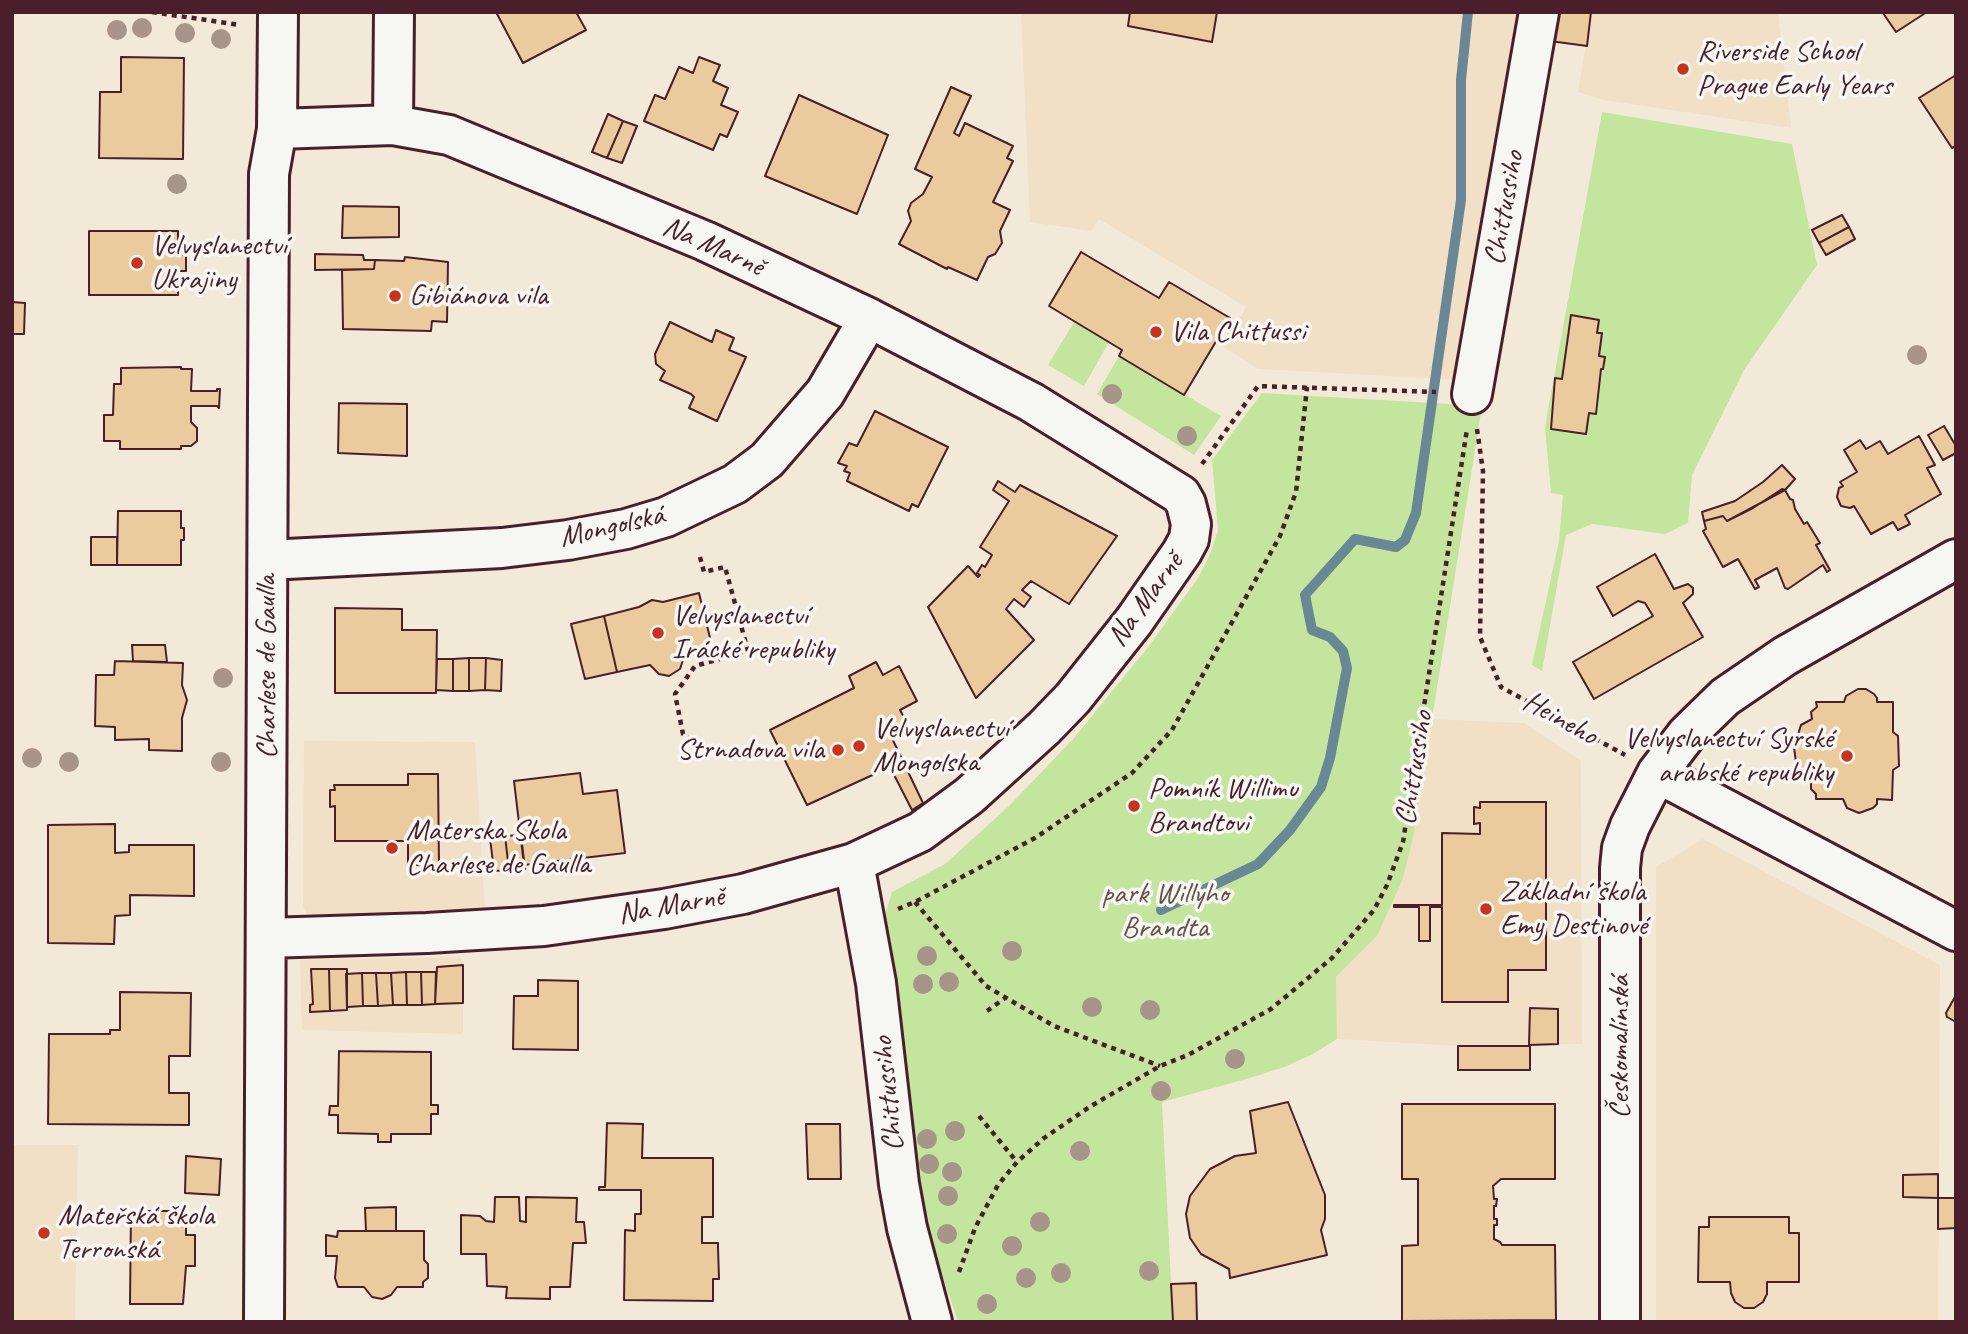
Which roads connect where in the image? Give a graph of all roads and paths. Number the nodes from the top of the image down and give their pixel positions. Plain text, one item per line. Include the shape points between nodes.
1 (152, 12) edge
2 (394, 12) edge
3 (1539, 12) edge
4 (261, 16) edge
5 (393, 125) junction
6 (277, 129) junction
7 (869, 318) junction
8 (1307, 387) junction
9 (1472, 394) junction
10 (1181, 495) junction
11 (700, 557) dead end
12 (268, 559) junction
13 (1956, 559) edge
14 (709, 753) dead end
15 (1657, 772) junction
16 (854, 863) junction
17 (915, 902) junction
18 (865, 921) junction
19 (1956, 931) edge
20 (266, 938) junction
21 (1005, 998) junction
22 (987, 1011) dead end
23 (1160, 1066) junction
24 (979, 1116) dead end
25 (1017, 1162) junction
26 (956, 1284) dead end
27 (264, 1322) edge
28 (932, 1322) edge
29 (1620, 1322) edge

1 - 4 path via 239,26
2 - 5 street
3 - 9 street, Chittussiho
4 - 6 street, Charlese de Gaulla
5 - 6 street, Na Marně
5 - 7 street, Na Marně via 449,135 705,241
6 - 12 street, Charlese de Gaulla via 269,174
7 - 10 street, Na Marně via 1031,402
7 - 12 street, Mongolská via 825,393 767,460 735,484 666,517 568,540 502,548
8 - 9 path
8 - 10 path via 1258,386
8 - 17 path via 1296,492 1280,536 1172,730 1132,773 1035,838
9 - 15 path, Heineho via 1483,471 1480,637 1501,687
9 - 23 path, Chittussiho via 1403,842 1387,884 1374,910 1332,958 1271,1009
10 - 16 street, Na Marně via 1191,524 1189,539 1134,621 1073,698 969,796 920,832
11 - 14 path via 704,572 725,567 748,651 695,666 675,694 683,734
12 - 20 street, Charlese de Gaulla
13 - 15 street, Českomalínská via 1785,656 1726,697 1687,734
15 - 19 street
15 - 29 street, Českomalínská via 1630,825 1620,868
16 - 18 street, Chittussiho
16 - 20 street, Na Marně via 743,894 544,926
17 - 18 path
17 - 21 path via 986,986
18 - 28 street, Chittussiho via 899,1184
20 - 27 street, Charlese de Gaulla
21 - 22 path
21 - 23 path via 1055,1026
23 - 25 path, Chittussiho via 1091,1106
24 - 25 path
25 - 26 path, Chittussiho via 998,1185 975,1228

